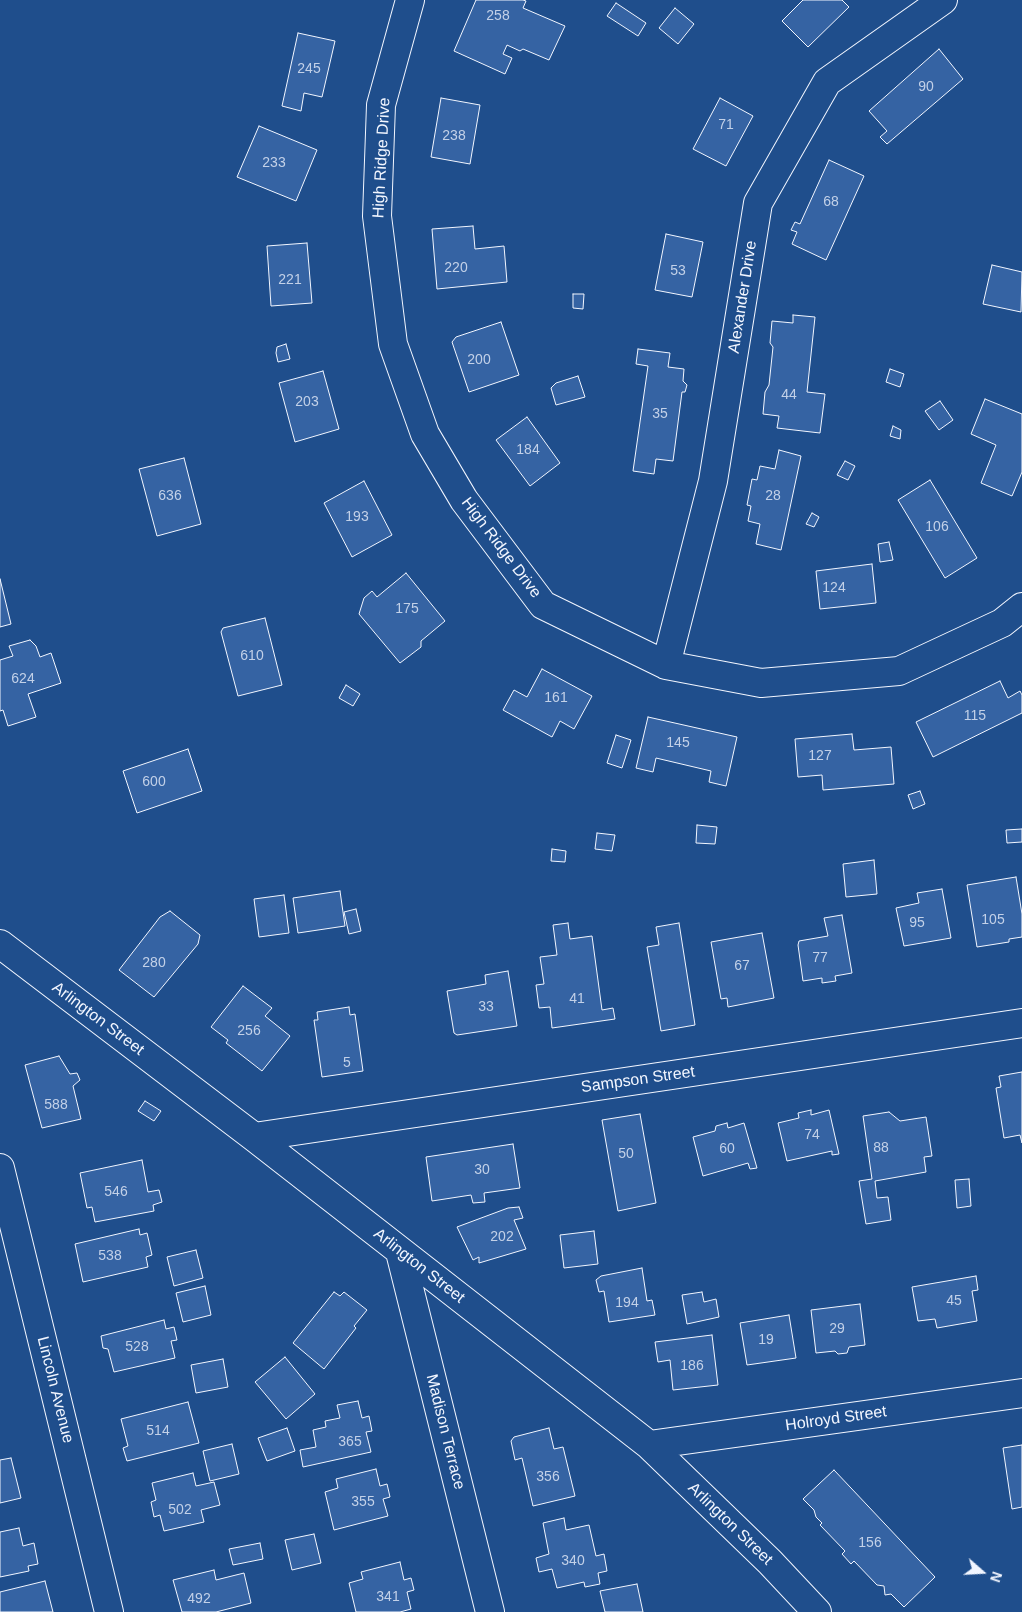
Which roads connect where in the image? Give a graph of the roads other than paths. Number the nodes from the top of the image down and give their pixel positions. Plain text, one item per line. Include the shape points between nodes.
1 (410, 0) edge
2 (942, 0) edge
3 (1022, 607) edge
4 (666, 665) junction
5 (0, 944) edge
6 (1022, 1023) edge
7 (254, 1137) junction
8 (0, 1168) edge
9 (400, 1252) junction
10 (1022, 1394) edge
11 (650, 1445) junction
12 (109, 1612) edge
13 (490, 1612) edge
14 (817, 1612) edge

1 - 4 street, High Ridge Drive via 381,105 377,216 393,344 425,434 464,500 543,605
2 - 4 street, Alexander Drive via 827,82 758,203 714,481
3 - 4 street, High Ridge Drive via 1002,623 899,671 760,684
5 - 7 street, Arlington Street
6 - 7 street, Sampson Street
7 - 9 street, Arlington Street
8 - 12 street, Lincoln Avenue
9 - 11 street, Arlington Street
9 - 13 street, Madison Terrace
10 - 11 street, Holroyd Street
11 - 14 street, Arlington Street

